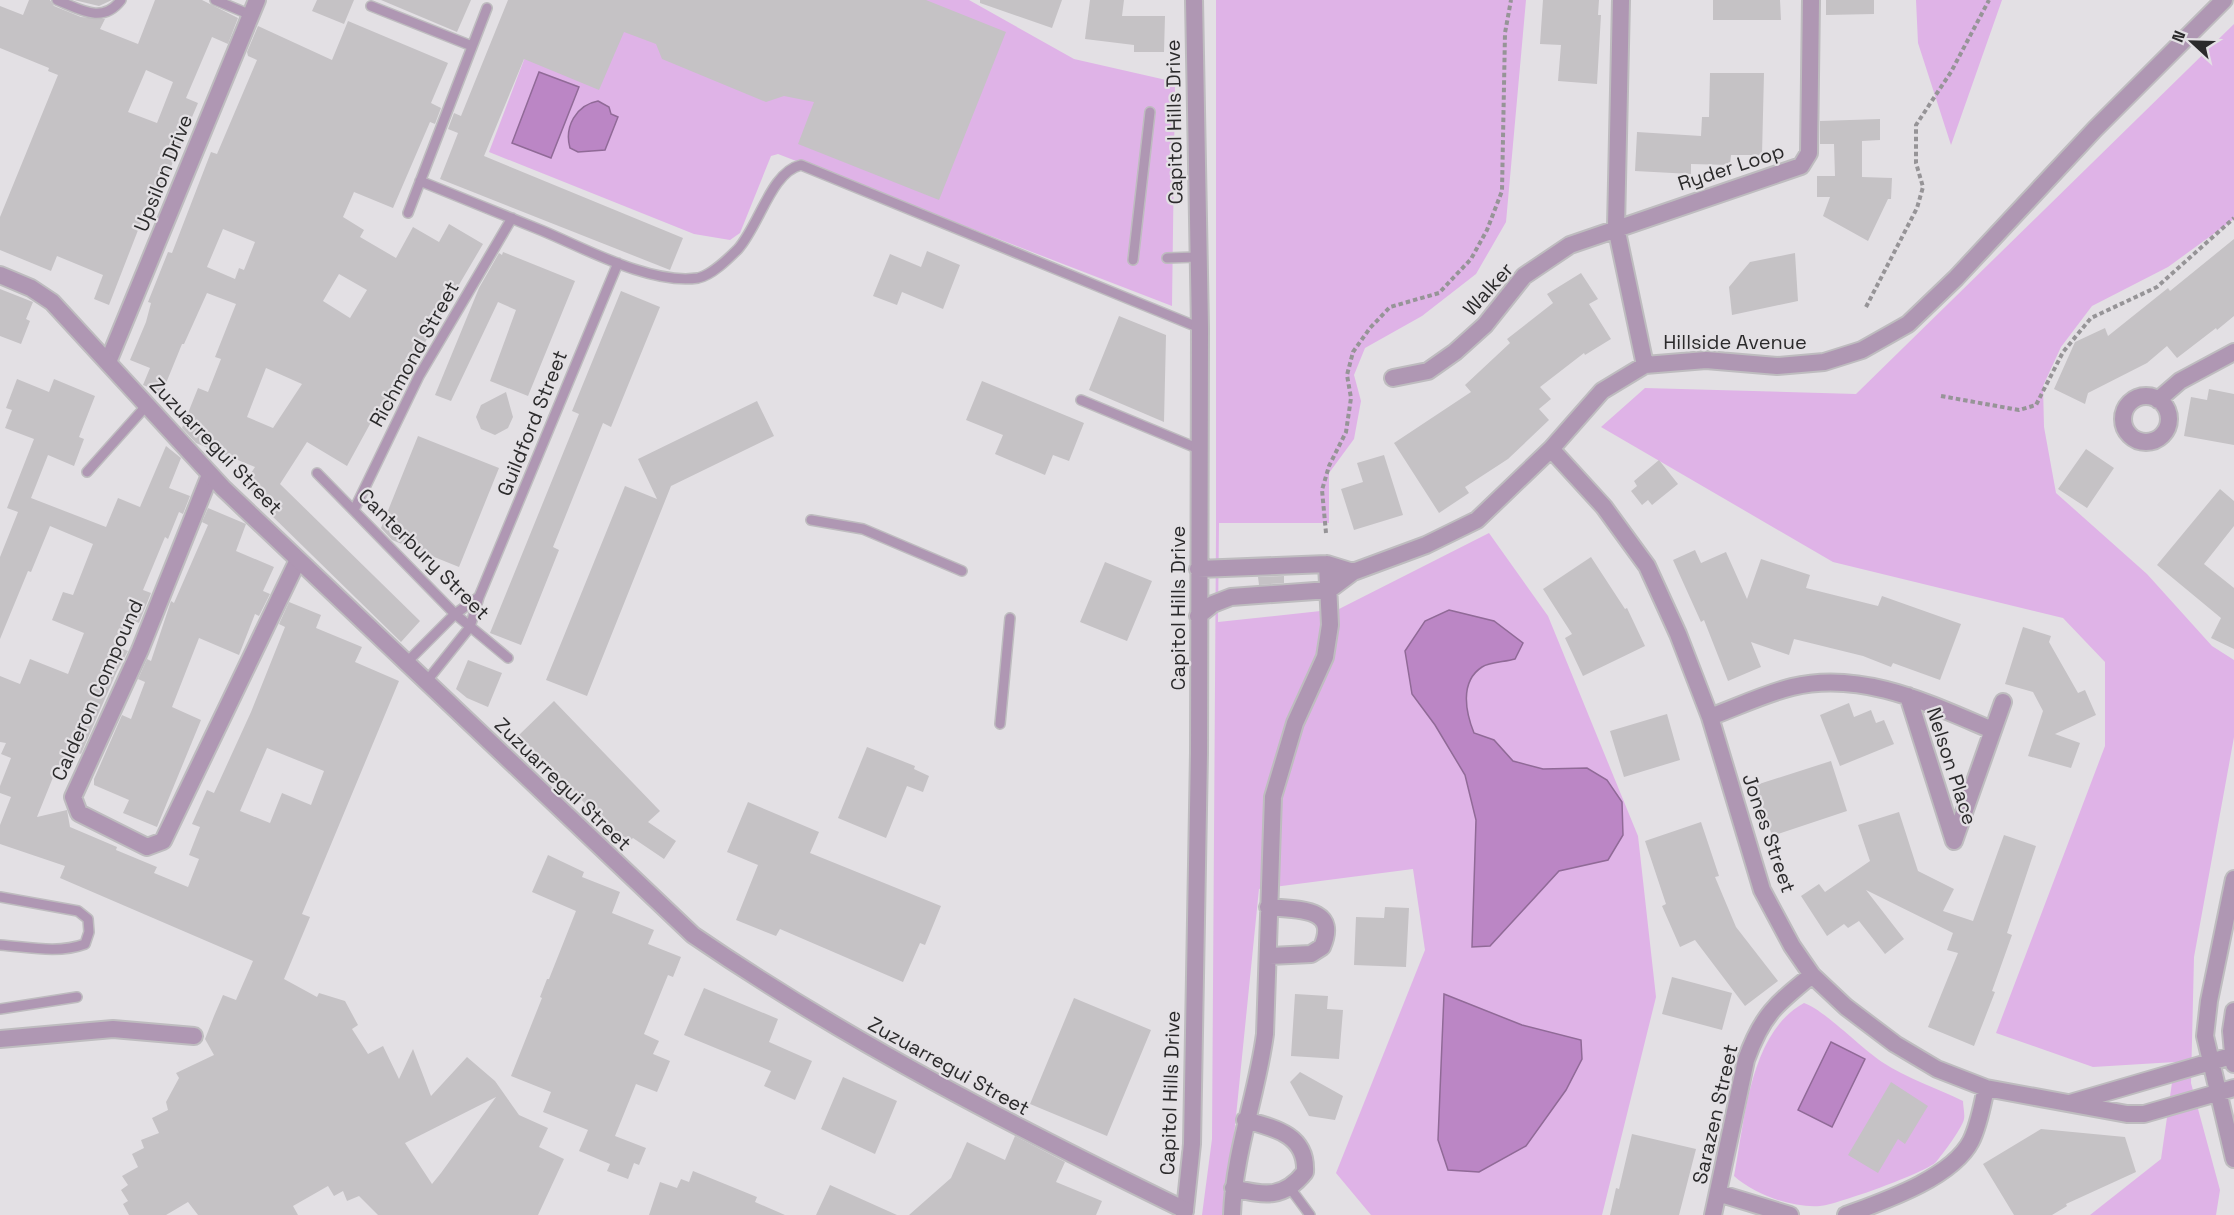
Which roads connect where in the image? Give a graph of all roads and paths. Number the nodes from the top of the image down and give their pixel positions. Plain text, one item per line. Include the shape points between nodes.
1 (57, 0) edge
2 (121, 0) edge
3 (215, 0) edge
4 (1194, 0) edge
5 (1511, 0) edge
6 (1621, 0) edge
7 (1810, 0) edge
8 (1989, 0) edge
9 (2224, 0) edge
10 (371, 6) dead end
11 (254, 7) edge
12 (487, 8) dead end
13 (472, 46) junction
14 (1150, 112) dead end
15 (420, 181) junction
16 (408, 213) dead end
17 (512, 218) junction
18 (2234, 218) edge
19 (1616, 227) junction
20 (1197, 257) junction
21 (1167, 258) dead end
22 (1133, 260) dead end
23 (618, 262) junction
24 (0, 275) edge
25 (1866, 307) dead end
26 (1200, 328) junction
27 (2234, 352) edge
28 (108, 362) junction
29 (1645, 365) junction
30 (1393, 378) dead end
31 (1941, 396) dead end
32 (1081, 400) dead end
33 (2158, 400) dead end
34 (147, 405) junction
35 (1199, 449) junction
36 (1551, 450) junction
37 (87, 472) dead end
38 (317, 474) dead end
39 (210, 475) junction
40 (354, 510) junction
41 (811, 520) dead end
42 (1326, 533) dead end
43 (298, 560) junction
44 (1327, 564) junction
45 (1198, 569) junction
46 (962, 571) dead end
47 (1353, 572) junction
48 (1329, 590) junction
49 (479, 597) junction
50 (455, 614) junction
51 (1198, 616) junction
52 (1011, 618) dead end
53 (470, 627) junction
54 (508, 658) dead end
55 (406, 663) junction
56 (426, 682) junction
57 (1908, 696) junction
58 (2003, 702) dead end
59 (1710, 717) junction
60 (1000, 724) dead end
61 (1992, 730) junction
62 (2234, 879) edge
63 (0, 897) edge
64 (1268, 907) junction
65 (0, 945) edge
66 (1269, 956) junction
67 (1812, 975) junction
68 (77, 997) dead end
69 (0, 1009) edge
70 (2234, 1011) edge
71 (194, 1036) dead end
72 (0, 1039) edge
73 (2233, 1060) edge
74 (2210, 1062) junction
75 (1986, 1088) junction
76 (2227, 1090) edge
77 (2069, 1103) junction
78 (1245, 1120) junction
79 (2234, 1159) edge
80 (1233, 1188) junction
81 (1290, 1188) junction
82 (1718, 1193) junction
83 (1185, 1212) edge
84 (1232, 1215) edge
85 (1310, 1215) edge
86 (1713, 1215) edge
87 (1790, 1215) edge
88 (1846, 1215) edge

1 - 2 lane via 102,15
3 - 11 lane
4 - 20 street, Capitol Hills Drive
5 - 42 path via 1505,33 1502,191 1471,259 1439,293 1390,307 1353,352 1347,375 1351,398 1348,422 1323,490
6 - 19 street
7 - 19 street, Ryder Loop via 1809,153 1801,166
8 - 25 path via 1951,72 1916,125 1916,163 1923,187 1917,208
9 - 29 street, Hillside Avenue via 1908,324 1862,350 1824,362 1777,366 1706,360
10 - 13 lane
11 - 28 street, Upsilon Drive
12 - 13 lane
13 - 15 lane
14 - 22 lane
15 - 16 lane
15 - 17 lane
17 - 23 lane
17 - 40 lane, Richmond Street via 419,376
18 - 31 path via 2157,286 2091,318 2063,352 2037,405 2019,410
19 - 29 street
19 - 30 street, Walker via 1570,244 1524,276 1485,325 1428,371
20 - 21 lane
20 - 26 street, Capitol Hills Drive
23 - 26 lane via 671,279 700,278 738,248 756,225 780,176 790,167 801,165
23 - 49 lane, Guildford Street
24 - 28 street, Zuzuarregui Street via 32,288 52,302
26 - 35 street, Capitol Hills Drive
27 - 33 street via 2180,381
28 - 34 street, Zuzuarregui Street
29 - 36 street, Hillside Avenue via 1602,391
32 - 35 lane
34 - 37 lane
34 - 39 street, Zuzuarregui Street
35 - 45 street, Capitol Hills Drive
36 - 47 street, Hillside Avenue via 1477,520 1426,545
36 - 59 street, Jones Street via 1604,507 1647,566
38 - 40 lane, Canterbury Street
39 - 43 street, Zuzuarregui Street
39 - 43 street, Calderon Compound via 140,650 73,797 79,813 147,847 163,841
40 - 50 lane, Canterbury Street
41 - 46 lane via 864,529
43 - 55 street, Zuzuarregui Street
44 - 45 street
44 - 47 street
44 - 48 street
45 - 51 street, Capitol Hills Drive
47 - 48 street, Hillside Avenue
48 - 51 street via 1231,597
48 - 64 street via 1330,625 1324,657 1295,723 1273,797
49 - 50 lane
49 - 53 lane, Guildford Street
50 - 53 lane, Canterbury Street
50 - 55 lane
51 - 83 street, Capitol Hills Drive via 1193,1125
52 - 60 lane
53 - 54 lane, Canterbury Street
53 - 56 lane, Guildford Street
55 - 56 street, Zuzuarregui Street
56 - 83 street, Zuzuarregui Street via 693,935 857,1041
57 - 59 street, Nelson Place via 1877,687 1829,682 1792,687
57 - 61 street, Nelson Place
57 - 61 street, Nelson Place via 1954,841
58 - 61 street, Nelson Place
59 - 67 street, Jones Street via 1762,890
62 - 74 street via 2209,1001 2205,1036
63 - 65 lane via 78,911 88,919 89,932 85,944 73,949
64 - 66 street
64 - 66 street via 1314,913 1327,927 1322,947 1311,954
66 - 78 street via 1261,1064
67 - 75 street, Jones Street via 1894,1044 1937,1069
67 - 82 street, Sarazen Street via 1777,1004 1758,1029 1746,1060
68 - 69 lane
70 - 73 street
71 - 72 street via 113,1029
73 - 74 street, Jones Street
74 - 76 street
74 - 77 street, Jones Street
75 - 77 street, Jones Street
75 - 88 street via 1971,1140 1944,1171
76 - 77 street, Jones Street via 2144,1114 2109,1112
76 - 79 street
78 - 80 street
78 - 81 street via 1274,1128 1298,1142 1306,1161 1305,1172
80 - 81 street via 1260,1194
80 - 84 street
81 - 85 lane
82 - 86 street, Sarazen Street
82 - 87 street

